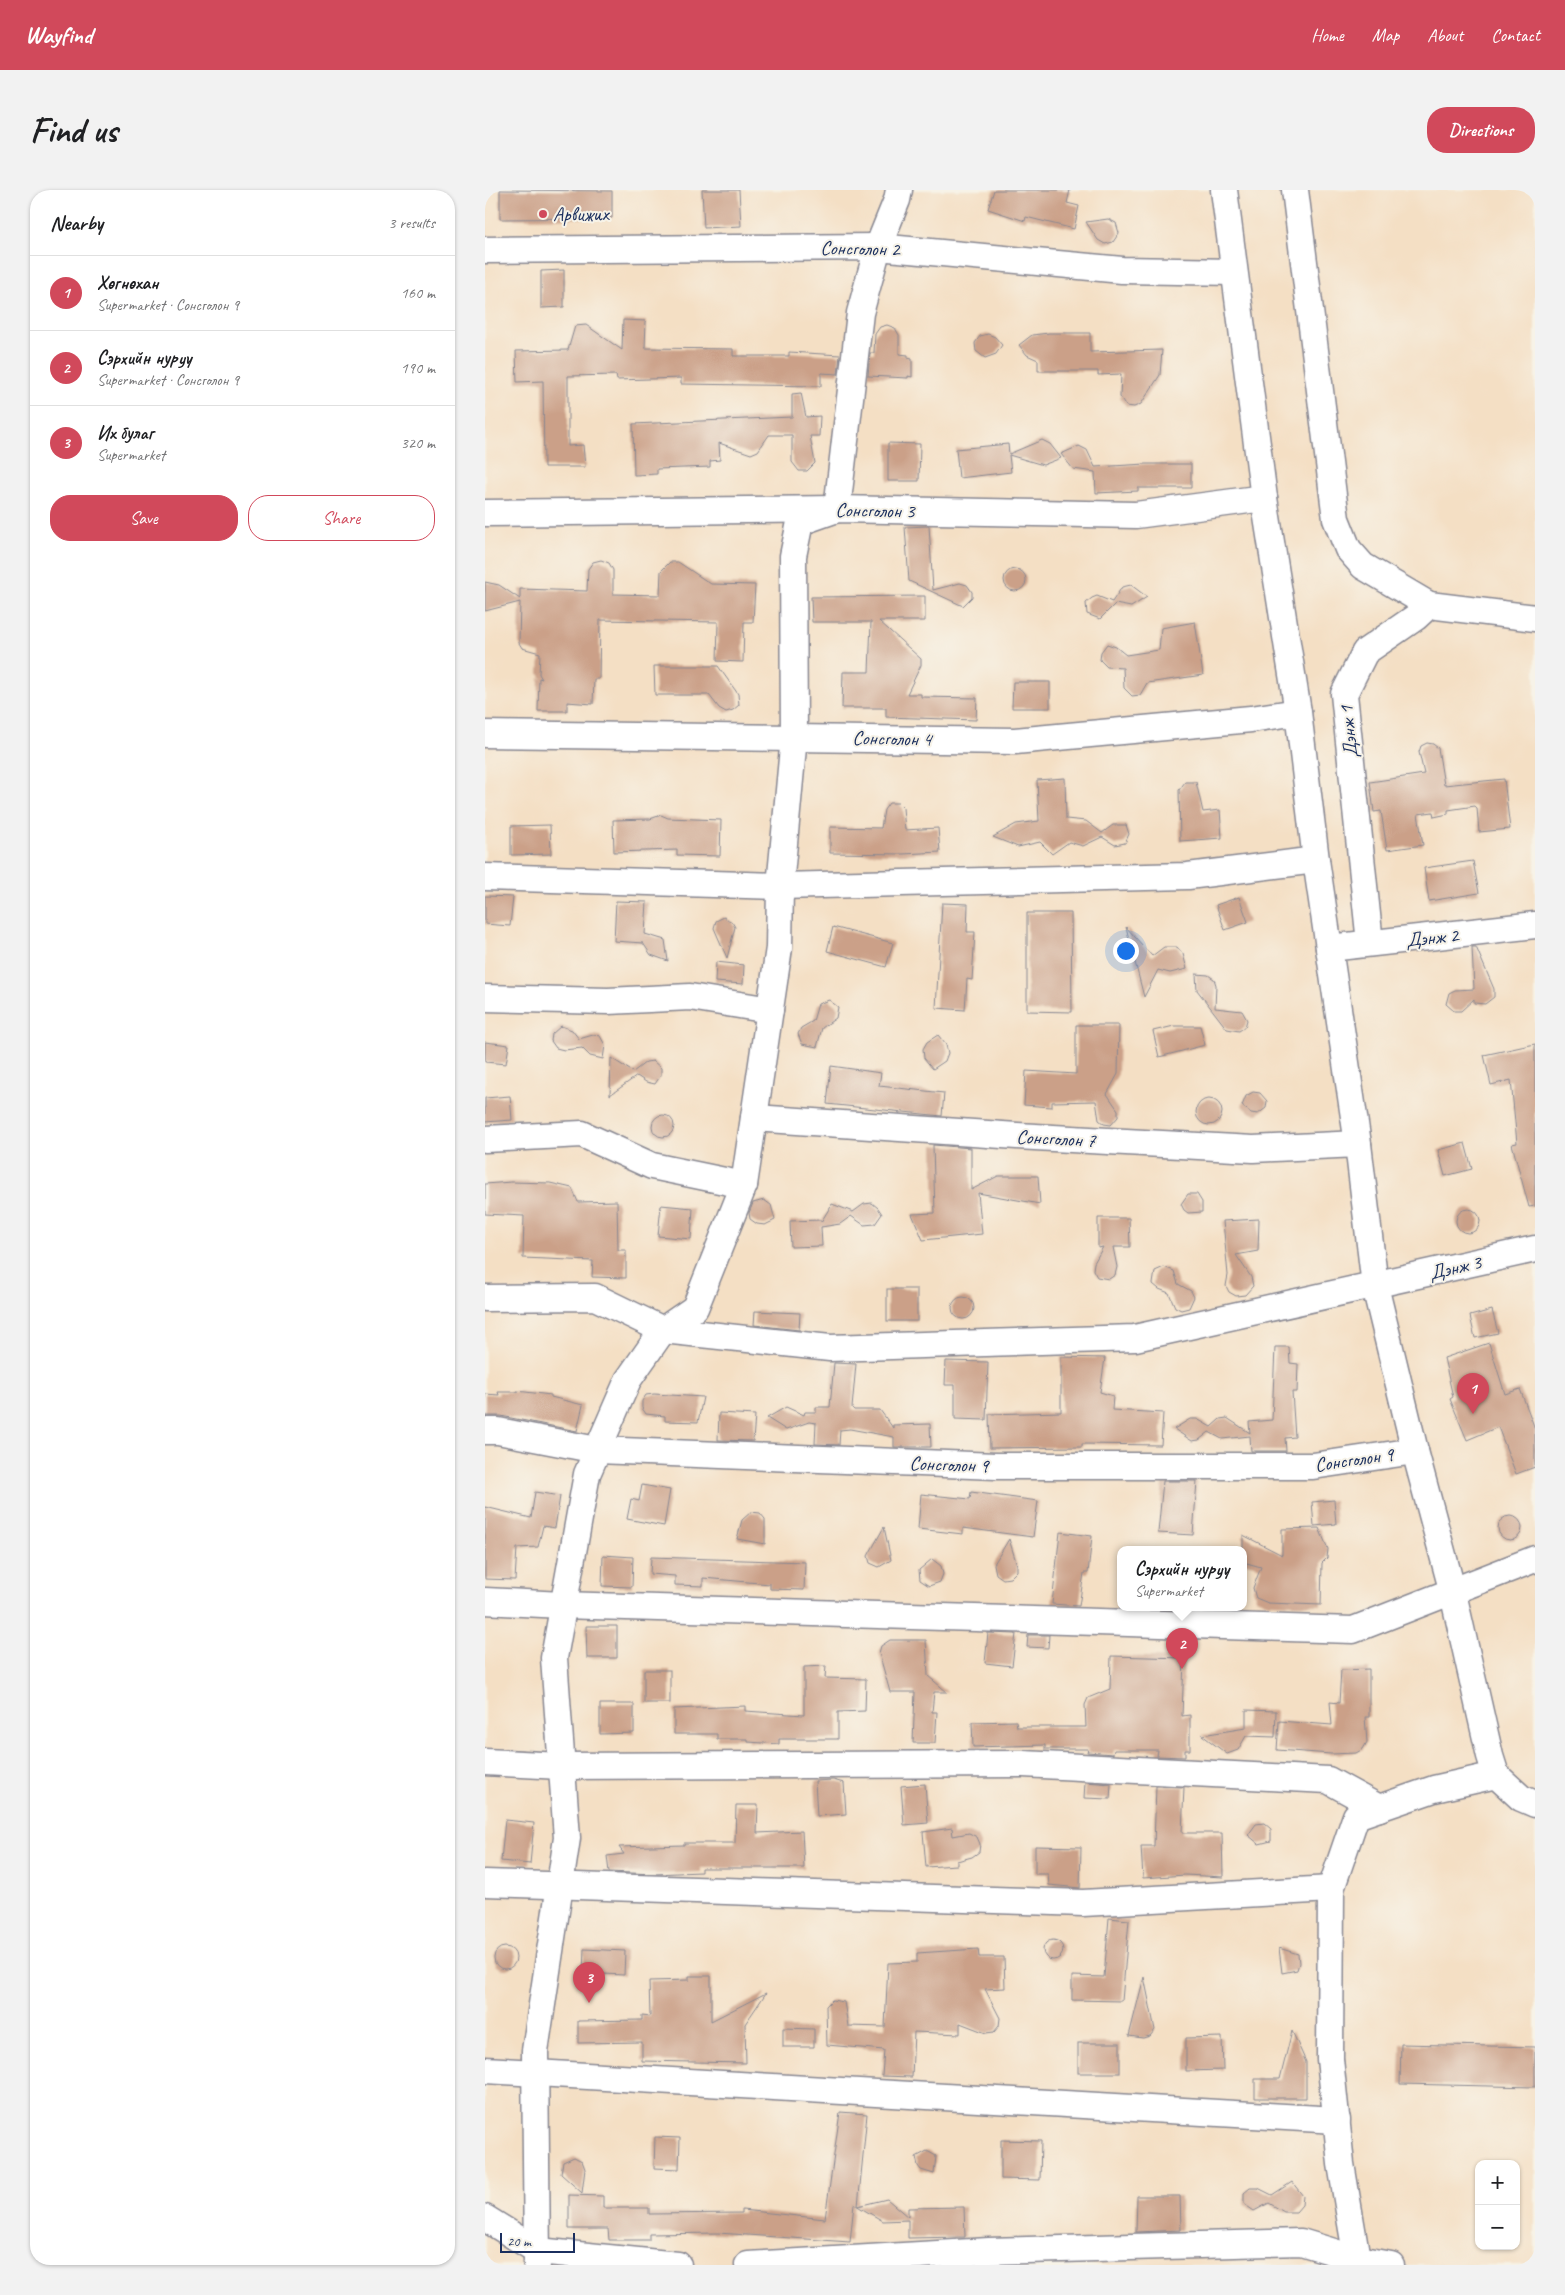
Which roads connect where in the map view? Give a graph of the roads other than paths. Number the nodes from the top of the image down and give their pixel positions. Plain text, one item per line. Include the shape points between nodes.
1 (899, 190) edge
2 (1224, 190) edge
3 (1295, 190) edge
4 (879, 247) junction
5 (485, 250) edge
6 (1234, 272) junction
7 (1264, 498) junction
8 (837, 509) junction
9 (485, 513) edge
10 (1429, 605) junction
11 (1535, 618) edge
12 (1298, 712) junction
13 (485, 734) edge
14 (794, 737) junction
15 (1316, 860) junction
16 (485, 877) edge
17 (781, 886) junction
18 (1535, 926) edge
19 (1370, 943) junction
20 (1329, 948) junction
21 (485, 998) edge
22 (770, 1010) junction
23 (754, 1118) junction
24 (485, 1139) edge
25 (1358, 1144) junction
26 (744, 1185) junction
27 (1535, 1249) edge
28 (1375, 1286) junction
29 (485, 1298) edge
30 (663, 1330) junction
31 (485, 1431) edge
32 (597, 1450) junction
33 (1415, 1451) junction
34 (1535, 1559) edge
35 (1453, 1589) junction
36 (485, 1600) edge
37 (562, 1605) junction
38 (485, 1762) edge
39 (561, 1766) junction
40 (1496, 1775) junction
41 (1535, 1804) edge
42 (1379, 1808) junction
43 (485, 1883) edge
44 (560, 1885) junction
45 (1331, 1890) junction
46 (485, 2070) edge
47 (535, 2074) junction
48 (1337, 2120) junction
49 (485, 2218) edge
50 (537, 2258) edge
51 (1357, 2259) junction
52 (678, 2265) edge
53 (748, 2265) edge
54 (1391, 2265) edge

1 - 4 street
2 - 6 street
3 - 10 street via 1336,519 1348,549 1363,566
4 - 5 street, Сонсголон 2
4 - 6 street, Сонсголон 2 via 1122,270
4 - 8 street via 860,313
6 - 7 street
7 - 8 street, Сонсголон 3 via 1136,514
7 - 12 street
8 - 9 street, Сонсголон 3
8 - 14 street via 800,522 793,556
10 - 11 street
10 - 19 street, Дэнж 1 via 1365,652 1344,694
12 - 14 street, Сонсголон 4 via 1015,740
12 - 15 street
13 - 14 street, Сонсголон 4
14 - 17 street
15 - 17 street via 1188,876
15 - 20 street
16 - 17 street
17 - 22 street via 779,948
18 - 19 street, Дэнж 2
19 - 20 street, Дэнж 2
20 - 25 street
21 - 22 street via 609,1001 690,996
22 - 23 street
23 - 25 street, Сонсголон 7 via 1253,1149
23 - 26 street
24 - 26 street via 582,1134 652,1166
25 - 28 street
26 - 30 street via 695,1308
27 - 28 street, Дэнж 3
28 - 30 street, Дэнж 3 via 1135,1338 830,1348
28 - 33 street
29 - 30 street, Дэнж 3 via 595,1297
30 - 32 street via 628,1380
31 - 32 street, Сонсголон 9
32 - 33 street, Сонсголон 9 via 996,1466 1313,1466
32 - 37 street via 587,1474
33 - 35 street
34 - 35 street
35 - 37 street via 1353,1630
35 - 40 street
36 - 37 street
37 - 39 street via 554,1658
38 - 39 street
39 - 42 street via 1023,1764 1328,1780
39 - 44 street via 567,1838
40 - 41 street via 1521,1798
40 - 42 street via 1433,1789
42 - 45 street via 1356,1816
43 - 44 street
44 - 45 street via 1083,1903
44 - 47 street via 535,2051
45 - 48 street via 1330,2059
46 - 47 street
47 - 48 street
47 - 50 street
48 - 51 street
49 - 50 street
50 - 52 street
51 - 53 street via 1301,2242 989,2251
51 - 54 street

